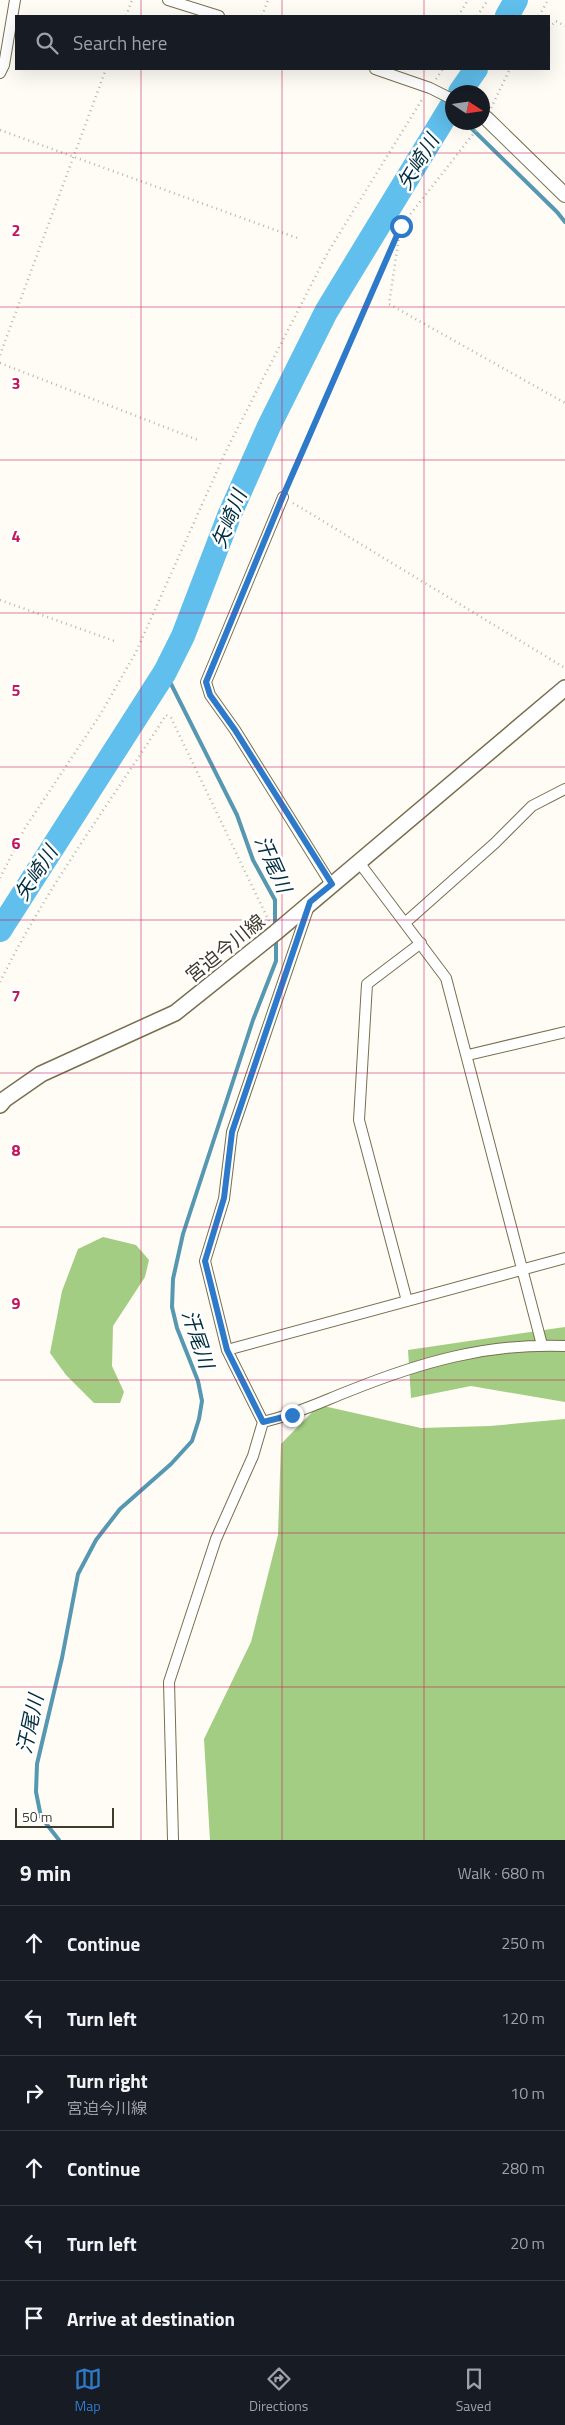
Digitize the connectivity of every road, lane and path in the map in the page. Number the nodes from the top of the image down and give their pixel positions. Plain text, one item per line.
1 (14, 0) edge
2 (132, 0) edge
3 (168, 0) edge
4 (268, 0) edge
5 (468, 0) edge
6 (488, 0) edge
7 (548, 0) edge
8 (126, 15) edge
9 (217, 15) edge
10 (262, 15) edge
11 (459, 15) edge
12 (478, 15) edge
13 (540, 15) edge
14 (565, 26) edge
15 (550, 27) edge
16 (106, 70) edge
17 (377, 70) edge
18 (509, 70) edge
19 (0, 73) edge
20 (433, 89) junction
21 (445, 95) edge
22 (490, 106) edge
23 (490, 125) edge
24 (0, 130) edge
25 (475, 130) edge
26 (74, 156) junction
27 (565, 195) edge
28 (401, 226) junction
29 (300, 239) dead end
30 (0, 354) edge
31 (0, 363) edge
32 (565, 403) edge
33 (198, 440) dead end
34 (283, 496) junction
35 (0, 600) edge
36 (117, 642) dead end
37 (565, 668) edge
38 (565, 688) edge
39 (565, 789) edge
40 (358, 861) junction
41 (0, 878) edge
42 (332, 884) junction
43 (310, 902) junction
44 (406, 922) junction
45 (275, 933) junction
46 (422, 943) junction
47 (0, 982) edge
48 (565, 1032) edge
49 (468, 1055) junction
50 (0, 1105) edge
51 (565, 1258) edge
52 (522, 1270) junction
53 (407, 1301) junction
54 (542, 1345) junction
55 (565, 1346) edge
56 (227, 1350) junction
57 (263, 1422) junction
58 (173, 1840) edge

1 - 19 street
2 - 8 path
3 - 9 street
4 - 10 path
5 - 11 path
6 - 12 path
7 - 13 path
14 - 15 path
16 - 26 path
17 - 20 street
18 - 22 path
20 - 21 street
20 - 41 path
23 - 27 street
24 - 26 path
25 - 28 path
26 - 29 path
26 - 30 path
28 - 32 path
28 - 34 path
31 - 33 path
34 - 37 path
34 - 42 street
35 - 36 path
38 - 40 main road, 宮迫今川線
39 - 44 street
40 - 42 main road, 宮迫今川線
40 - 44 street
42 - 43 main road, 宮迫今川線
43 - 45 main road, 宮迫今川線
43 - 56 street
44 - 46 street
45 - 47 path
45 - 50 main road, 宮迫今川線
46 - 49 street
46 - 53 street
48 - 49 street
49 - 52 street
51 - 52 street
52 - 53 street
52 - 54 street
53 - 56 street
54 - 55 street
54 - 57 street
56 - 57 street
57 - 58 street

